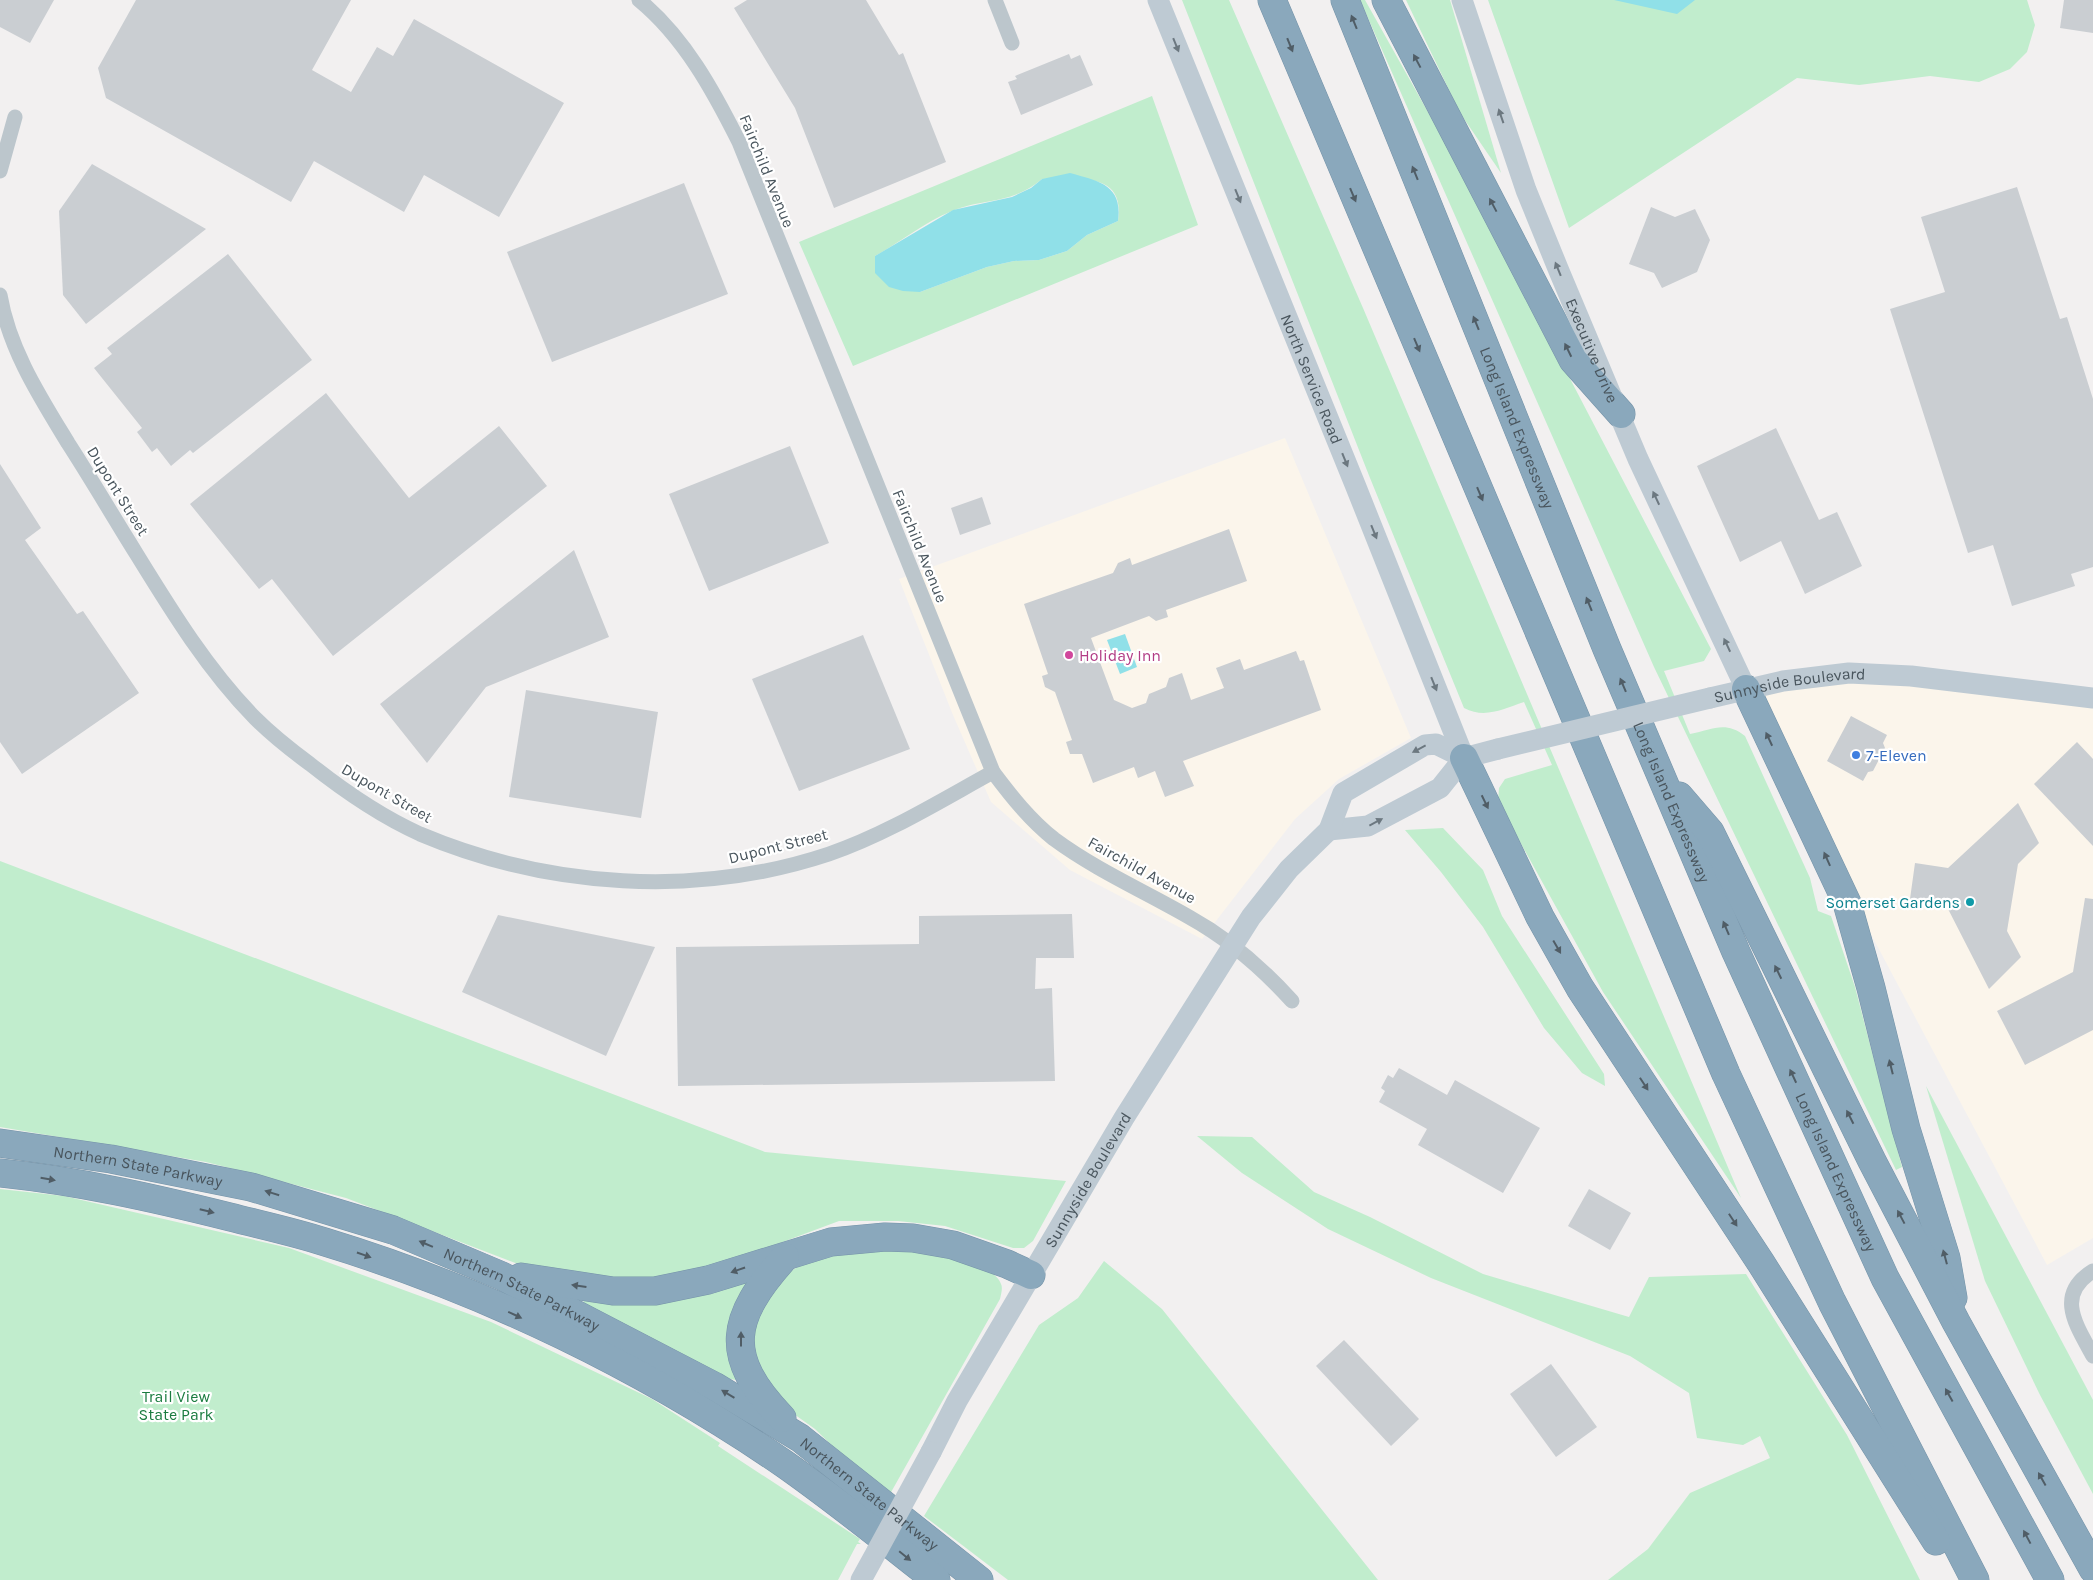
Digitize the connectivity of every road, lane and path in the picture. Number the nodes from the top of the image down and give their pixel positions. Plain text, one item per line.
1 (995, 0) edge
2 (1158, 0) edge
3 (1272, 0) edge
4 (1346, 0) edge
5 (1386, 0) edge
6 (1462, 0) edge
7 (646, 2) edge
8 (1012, 43) dead end
9 (15, 117) dead end
10 (0, 171) edge
11 (0, 296) edge
12 (1620, 414) junction
13 (1746, 689) junction
14 (2093, 698) edge
15 (1464, 758) junction
16 (992, 772) junction
17 (1663, 778) junction
18 (1329, 830) junction
19 (1232, 946) junction
20 (1292, 1000) dead end
21 (0, 1143) edge
22 (0, 1173) edge
23 (785, 1257) junction
24 (2093, 1271) edge
25 (1031, 1275) junction
26 (502, 1276) junction
27 (1956, 1322) junction
28 (2093, 1356) edge
29 (800, 1438) junction
30 (2093, 1569) edge
31 (861, 1580) edge
32 (936, 1580) edge
33 (979, 1580) edge
34 (1960, 1580) edge
35 (1975, 1580) edge
36 (2050, 1580) edge

1 - 8 street
2 -> 15 main road, North Service Road
3 -> 35 highway
17 -> 4 highway, Long Island Expressway
12 -> 5 highway
12 -> 6 main road, Executive Drive
7 - 16 street, Fairchild Avenue
9 - 10 street
11 - 16 street, Dupont Street
13 -> 12 main road, Executive Drive
13 - 14 main road, Sunnyside Boulevard
13 - 15 main road, Sunnyside Boulevard, bridge
27 -> 13 highway
18 -> 15 main road
15 -> 18 main road, Sunnyside Boulevard
15 -> 34 highway
16 - 19 street, Fairchild Avenue
27 -> 17 highway
36 -> 17 highway, Long Island Expressway
18 - 19 main road, Sunnyside Boulevard
19 - 20 street, Fairchild Avenue
19 - 25 main road, Sunnyside Boulevard
26 -> 21 highway, Northern State Parkway
22 -> 32 highway, Northern State Parkway
23 - 25 highway
23 -> 26 highway
29 -> 23 highway
24 - 28 street
25 - 31 main road, Sunnyside Boulevard, bridge
29 -> 26 highway, Northern State Parkway
30 -> 27 highway
29 - 33 highway, Northern State Parkway

